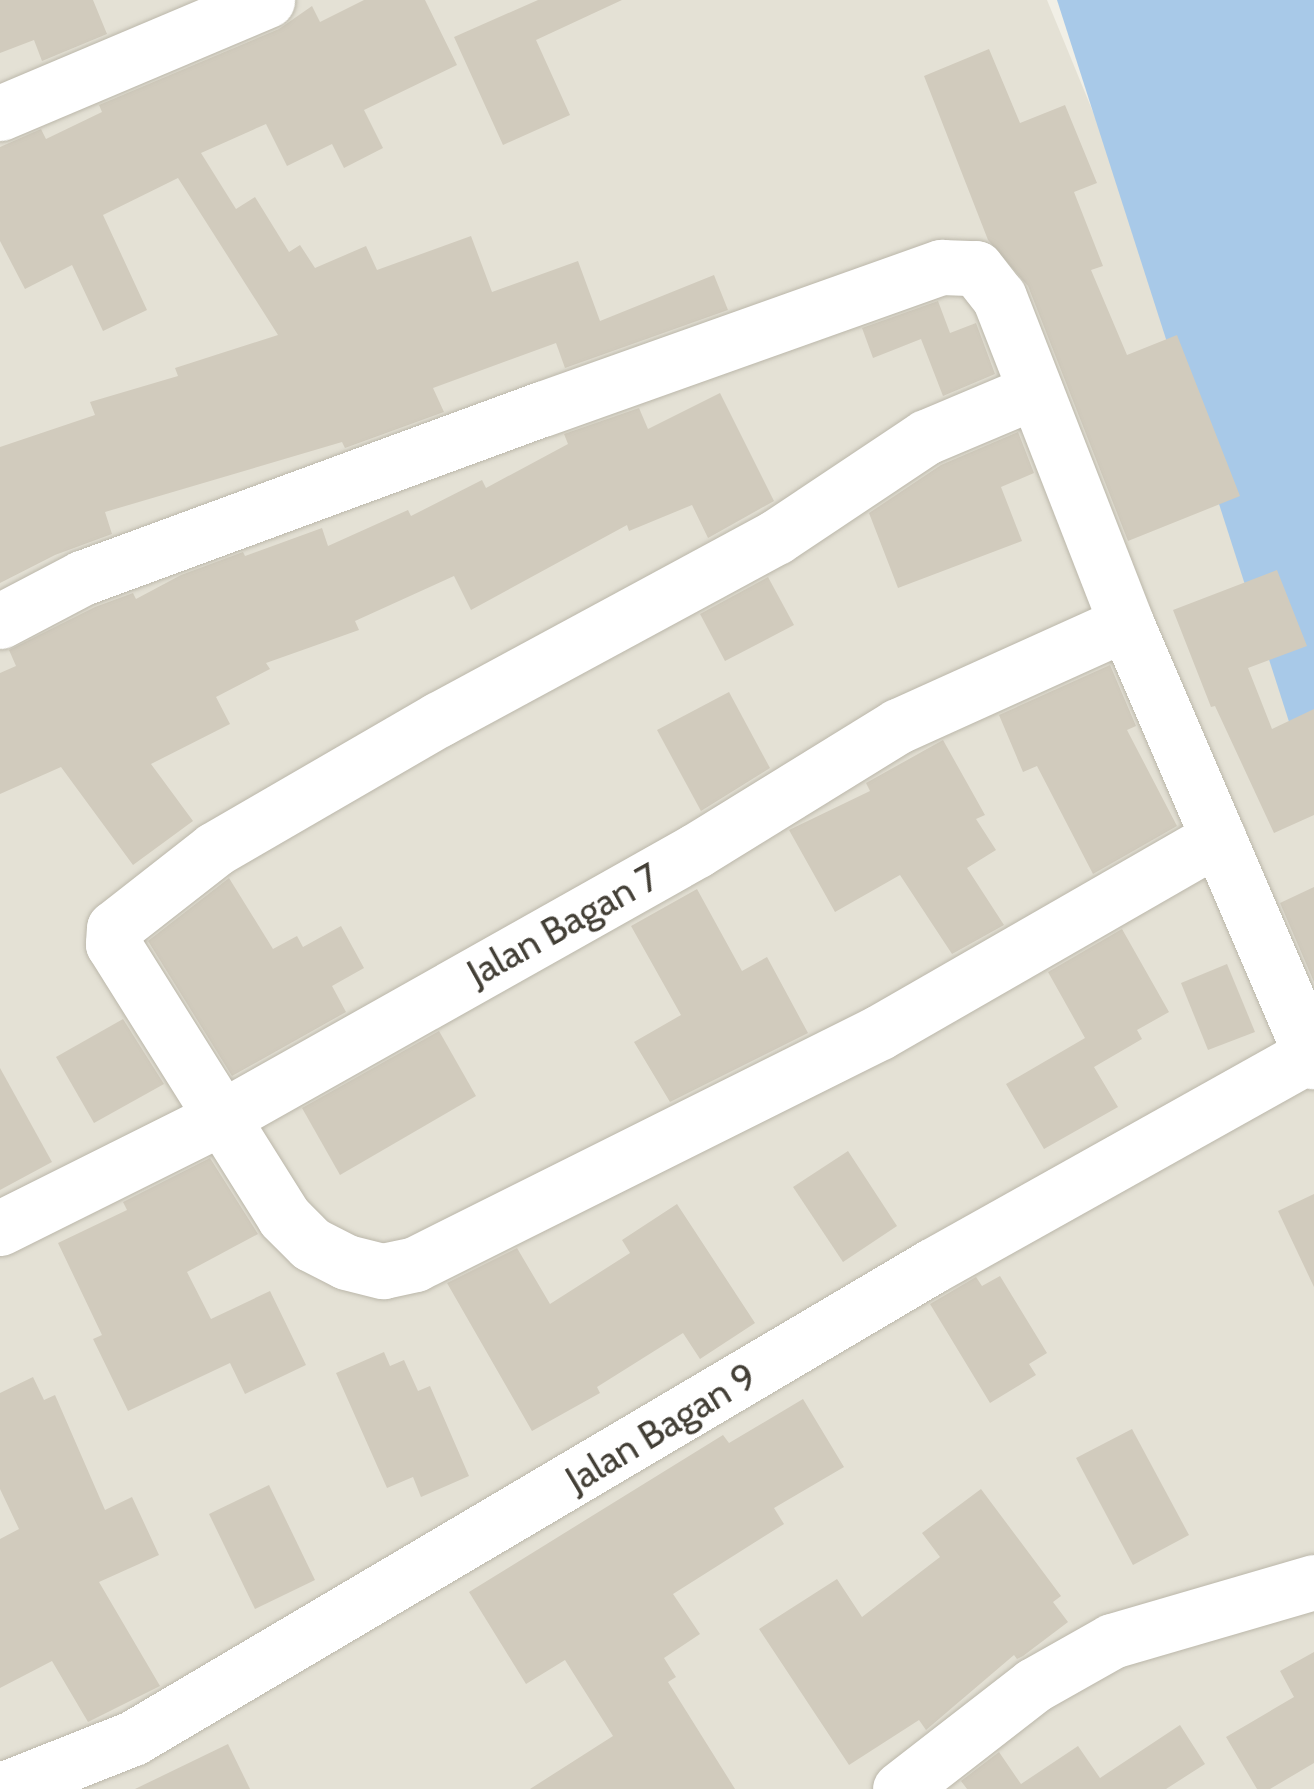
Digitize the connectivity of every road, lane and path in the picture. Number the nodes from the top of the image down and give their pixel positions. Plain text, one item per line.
1 (267, 0) edge
2 (0, 113) edge
3 (1036, 391) junction
4 (0, 620) edge
5 (1126, 623) junction
6 (1218, 838) junction
7 (1312, 1057) edge
8 (219, 1119) junction
9 (0, 1228) edge
10 (1314, 1582) edge
11 (4, 1789) edge
12 (900, 1789) edge

1 - 2 street
3 - 4 street
3 - 5 street
3 - 8 street
5 - 6 street
5 - 8 street, Jalan Bagan 7
6 - 7 street
6 - 8 street
7 - 11 street, Jalan Bagan 9
8 - 9 street, Jalan Bagan 7
10 - 12 street

